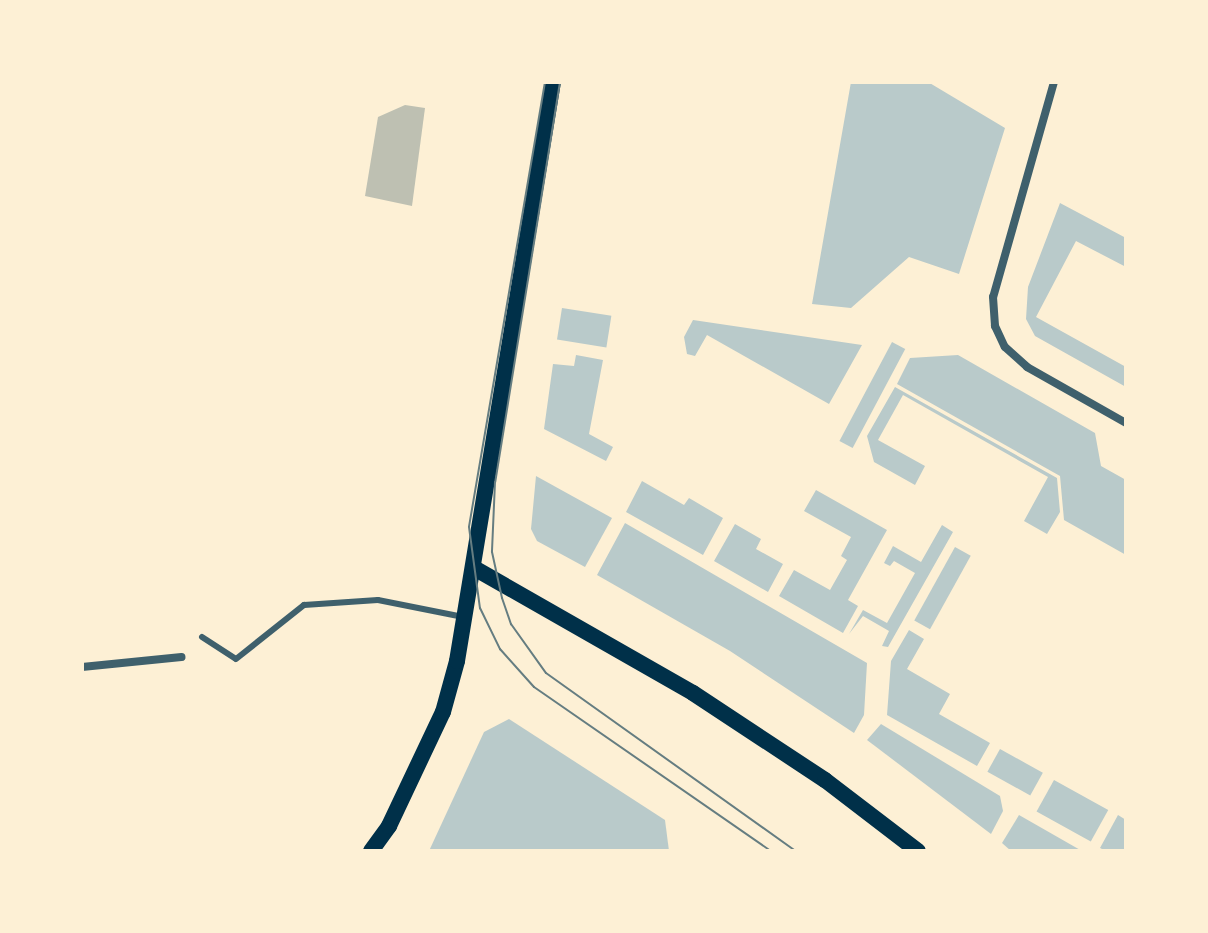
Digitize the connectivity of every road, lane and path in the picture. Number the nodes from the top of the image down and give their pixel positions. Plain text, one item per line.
1 (553, 82) edge
2 (1054, 82) edge
3 (1126, 423) edge
4 (474, 568) junction
5 (466, 618) junction
6 (202, 637) dead end
7 (182, 657) dead end
8 (82, 667) edge
9 (371, 851) edge
10 (918, 851) edge

1 - 4 main road
2 - 3 street
4 - 5 main road
4 - 10 main road
5 - 6 lane
5 - 9 main road
7 - 8 street

